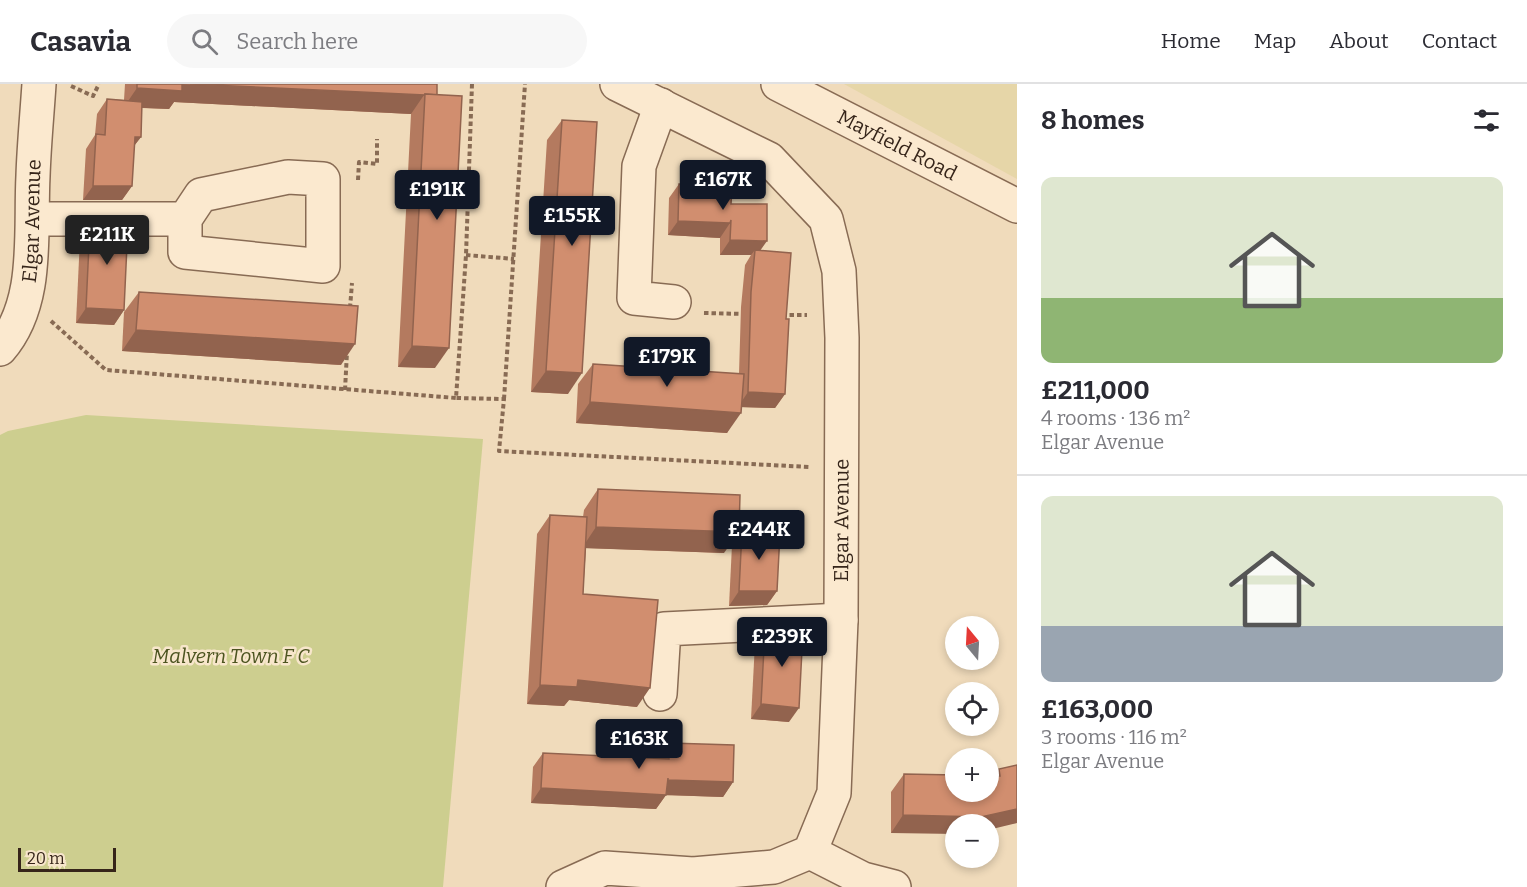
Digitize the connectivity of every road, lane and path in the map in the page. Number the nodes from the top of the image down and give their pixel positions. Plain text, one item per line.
1 (39, 84) edge
2 (68, 84) edge
3 (99, 84) edge
4 (472, 84) edge
5 (525, 84) edge
6 (617, 84) edge
7 (778, 84) edge
8 (661, 105) junction
9 (1017, 206) edge
10 (33, 219) junction
11 (185, 219) dead end
12 (466, 255) junction
13 (514, 259) junction
14 (27, 299) junction
15 (674, 303) joint
16 (750, 314) edge
17 (773, 314) edge
18 (841, 316) junction
19 (0, 350) edge
20 (456, 398) junction
21 (504, 399) junction
22 (840, 468) junction
23 (841, 620) junction
24 (660, 694) dead end
25 (810, 852) junction
26 (693, 880) edge
27 (563, 887) edge
28 (894, 887) edge

1 - 10 street, Elgar Avenue
2 - 3 path
4 - 12 path
5 - 13 path
6 - 8 street, Elgar Avenue
7 - 9 street, Mayfield Road
8 - 15 street
8 - 18 street, Elgar Avenue
10 - 11 street
10 - 14 street, Elgar Avenue
12 - 13 path
12 - 20 path
13 - 21 path
14 - 19 street, Elgar Avenue
14 - 20 path
15 - 16 path
17 - 18 path
18 - 22 street, Elgar Avenue
20 - 21 path
21 - 22 path
22 - 23 street, Elgar Avenue
23 - 24 street
23 - 25 street, Elgar Avenue
25 - 26 street
25 - 28 street
26 - 27 street

